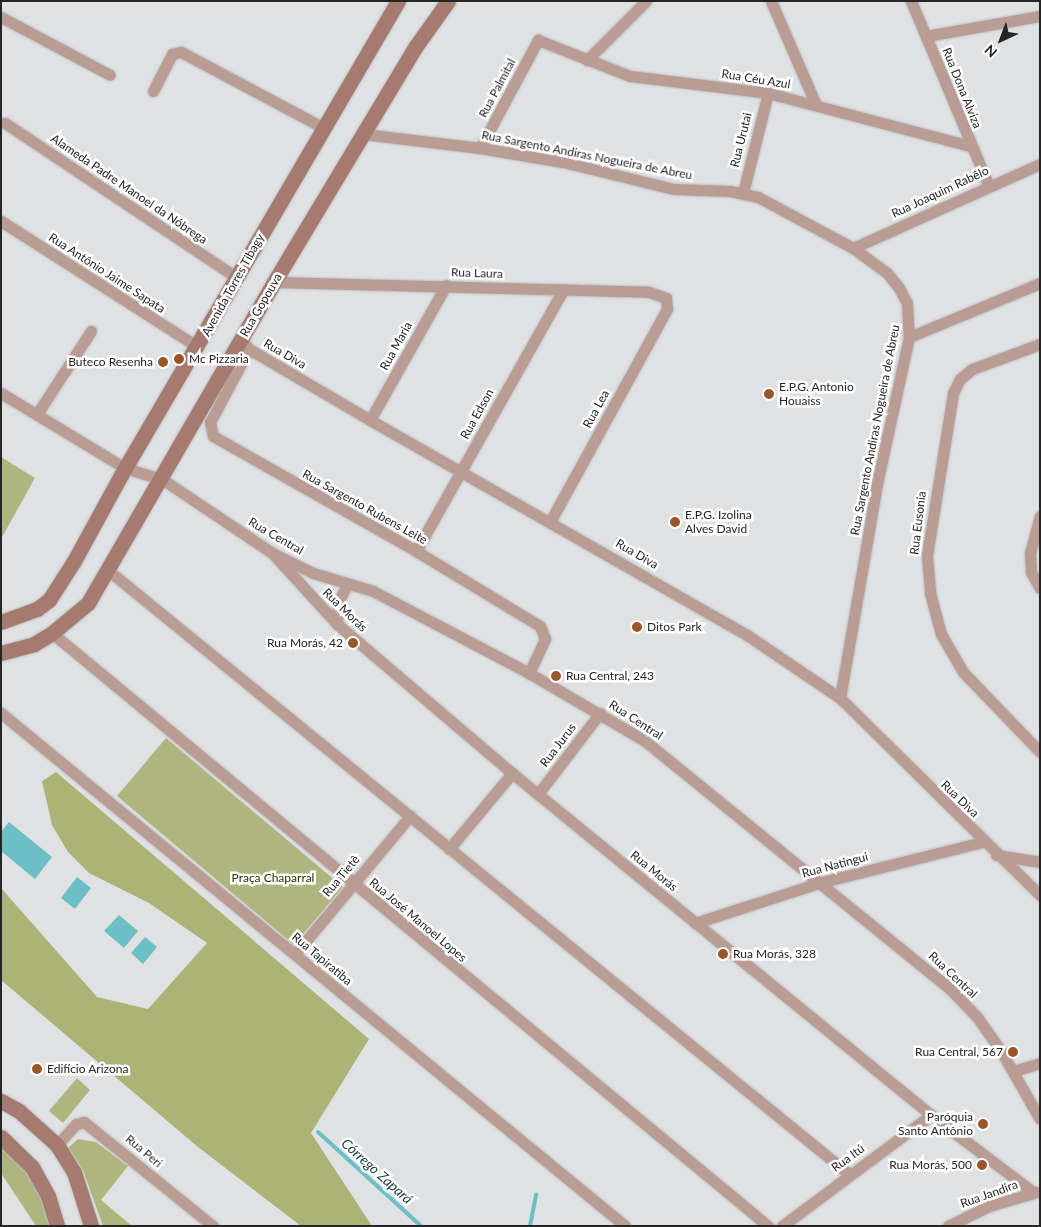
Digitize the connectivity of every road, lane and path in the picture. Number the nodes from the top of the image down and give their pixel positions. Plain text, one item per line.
1 (448, 1) edge
2 (646, 1) edge
3 (771, 1) edge
4 (911, 1) edge
5 (395, 2) edge
6 (1040, 16) edge
7 (1, 17) edge
8 (926, 36) junction
9 (538, 40) joint
10 (587, 60) junction
11 (110, 75) dead end
12 (152, 91) dead end
13 (768, 94) junction
14 (816, 105) junction
15 (5, 123) dead end
16 (324, 128) junction
17 (363, 134) junction
18 (970, 146) junction
19 (480, 148) junction
20 (1040, 164) edge
21 (988, 184) junction
22 (743, 193) junction
23 (1, 221) edge
24 (853, 248) junction
25 (237, 278) junction
26 (274, 282) junction
27 (1040, 282) edge
28 (446, 285) junction
29 (563, 290) junction
30 (667, 309) joint
31 (91, 331) dead end
32 (909, 337) junction
33 (245, 344) junction
34 (1040, 344) edge
35 (198, 348) junction
36 (1, 393) edge
37 (37, 414) junction
38 (370, 420) junction
39 (125, 468) junction
40 (460, 472) junction
41 (162, 480) junction
42 (1040, 516) edge
43 (550, 522) junction
44 (416, 551) junction
45 (272, 553) junction
46 (1036, 570) edge
47 (109, 572) junction
48 (348, 584) junction
49 (1040, 588) edge
50 (1, 622) edge
51 (337, 624) junction
52 (52, 633) junction
53 (1, 653) edge
54 (529, 674) junction
55 (840, 698) junction
56 (1, 713) edge
57 (600, 713) junction
58 (1039, 750) edge
59 (512, 773) junction
60 (538, 794) junction
61 (410, 816) junction
62 (983, 842) junction
63 (448, 848) junction
64 (996, 855) junction
65 (1040, 862) edge
66 (822, 882) junction
67 (353, 884) junction
68 (1040, 895) edge
69 (695, 923) junction
70 (295, 954) junction
71 (1040, 1062) edge
72 (1014, 1071) junction
73 (1, 1100) edge
74 (931, 1115) junction
75 (1040, 1118) edge
76 (1, 1137) edge
77 (57, 1145) junction
78 (849, 1174) junction
79 (1036, 1192) edge
80 (955, 1224) edge
81 (57, 1226) edge
82 (92, 1226) edge
83 (213, 1226) edge
84 (624, 1226) edge
85 (768, 1226) edge
86 (782, 1226) edge

1 - 17 main road, Rua Gopouva
2 - 10 street
3 - 14 street
4 - 8 street, Rua Dona Alviza
5 - 16 main road, Avenida Torres Tibagy
6 - 8 street
7 - 11 street
8 - 18 street, Rua Dona Alviza
9 - 10 street, Rua Céu Azul
9 - 19 street, Rua Palmital
10 - 13 street, Rua Céu Azul
12 - 16 street
13 - 14 street, Rua Céu Azul
13 - 22 street, Rua Urutai
14 - 18 street, Rua Céu Azul
15 - 25 street, Alameda Padre Manoel da Nóbrega
16 - 25 main road, Avenida Torres Tibagy
17 - 19 street, Rua Sargento Andiras Nogueira de Abreu
17 - 26 main road, Rua Gopouva
18 - 21 street, Rua Dona Alviza
19 - 22 street, Rua Sargento Andiras Nogueira de Abreu
20 - 21 street, Rua Joaquim Rabêlo
21 - 24 street, Rua Joaquim Rabêlo
22 - 24 street, Rua Sargento Andiras Nogueira de Abreu
23 - 35 street, Rua Antônio Jaime Sapata
24 - 32 street, Rua Sargento Andiras Nogueira de Abreu
25 - 35 main road, Avenida Torres Tibagy
26 - 28 street, Rua Laura
26 - 33 main road, Rua Gopouva
27 - 32 street
28 - 29 street, Rua Laura
28 - 38 street, Rua Maria
29 - 30 street, Rua Laura
29 - 40 street, Rua Edson
30 - 43 street, Rua Lea
31 - 37 street
32 - 55 street, Rua Sargento Andiras Nogueira de Abreu
33 - 38 street, Rua Diva
33 - 41 main road, Rua Gopouva
33 - 44 street, Rua Sargento Rubens Leite
34 - 58 street, Rua Eusonia
35 - 39 main road, Avenida Torres Tibagy
36 - 37 street, Rua Central
37 - 39 street, Rua Central
38 - 40 street, Rua Diva
39 - 41 street, Rua Central
39 - 50 main road, Avenida Torres Tibagy
40 - 43 street, Rua Diva
40 - 44 street, Rua Edson
41 - 45 street, Rua Central
41 - 47 main road, Rua Gopouva
42 - 46 street
43 - 55 street, Rua Diva
44 - 54 street, Rua Sargento Rubens Leite
45 - 48 street, Rua Central
45 - 51 street, Rua Morás
46 - 49 street
47 - 52 main road, Rua Gopouva
47 - 61 street
48 - 51 street
48 - 54 street, Rua Central
51 - 59 street, Rua Morás
52 - 53 main road, Rua Gopouva
52 - 67 street, Rua José Manoel Lopes
54 - 57 street, Rua Central
55 - 62 street, Rua Diva
56 - 70 street, Rua Tapiratiba
57 - 60 street, Rua Jurus
57 - 66 street, Rua Central
59 - 60 street, Rua Morás
59 - 63 street
60 - 69 street, Rua Morás
61 - 63 street
61 - 67 street, Rua Tietê
62 - 64 street, Rua Diva
62 - 66 street, Rua Natingui
63 - 78 street
64 - 65 street
64 - 68 street, Rua Diva
66 - 69 street, Rua Natingui
66 - 72 street, Rua Central
67 - 70 street, Rua Tietê
67 - 85 street, Rua José Manoel Lopes
69 - 74 street, Rua Morás
70 - 84 street, Rua Tapiratiba
71 - 72 street
72 - 75 street, Rua Central
73 - 77 main road
74 - 78 street, Rua Itú
74 - 79 street, Rua Morás
76 - 81 main road
77 - 82 main road
77 - 83 street, Rua Peri
78 - 86 street, Rua Itú
79 - 80 street, Rua Jandira

